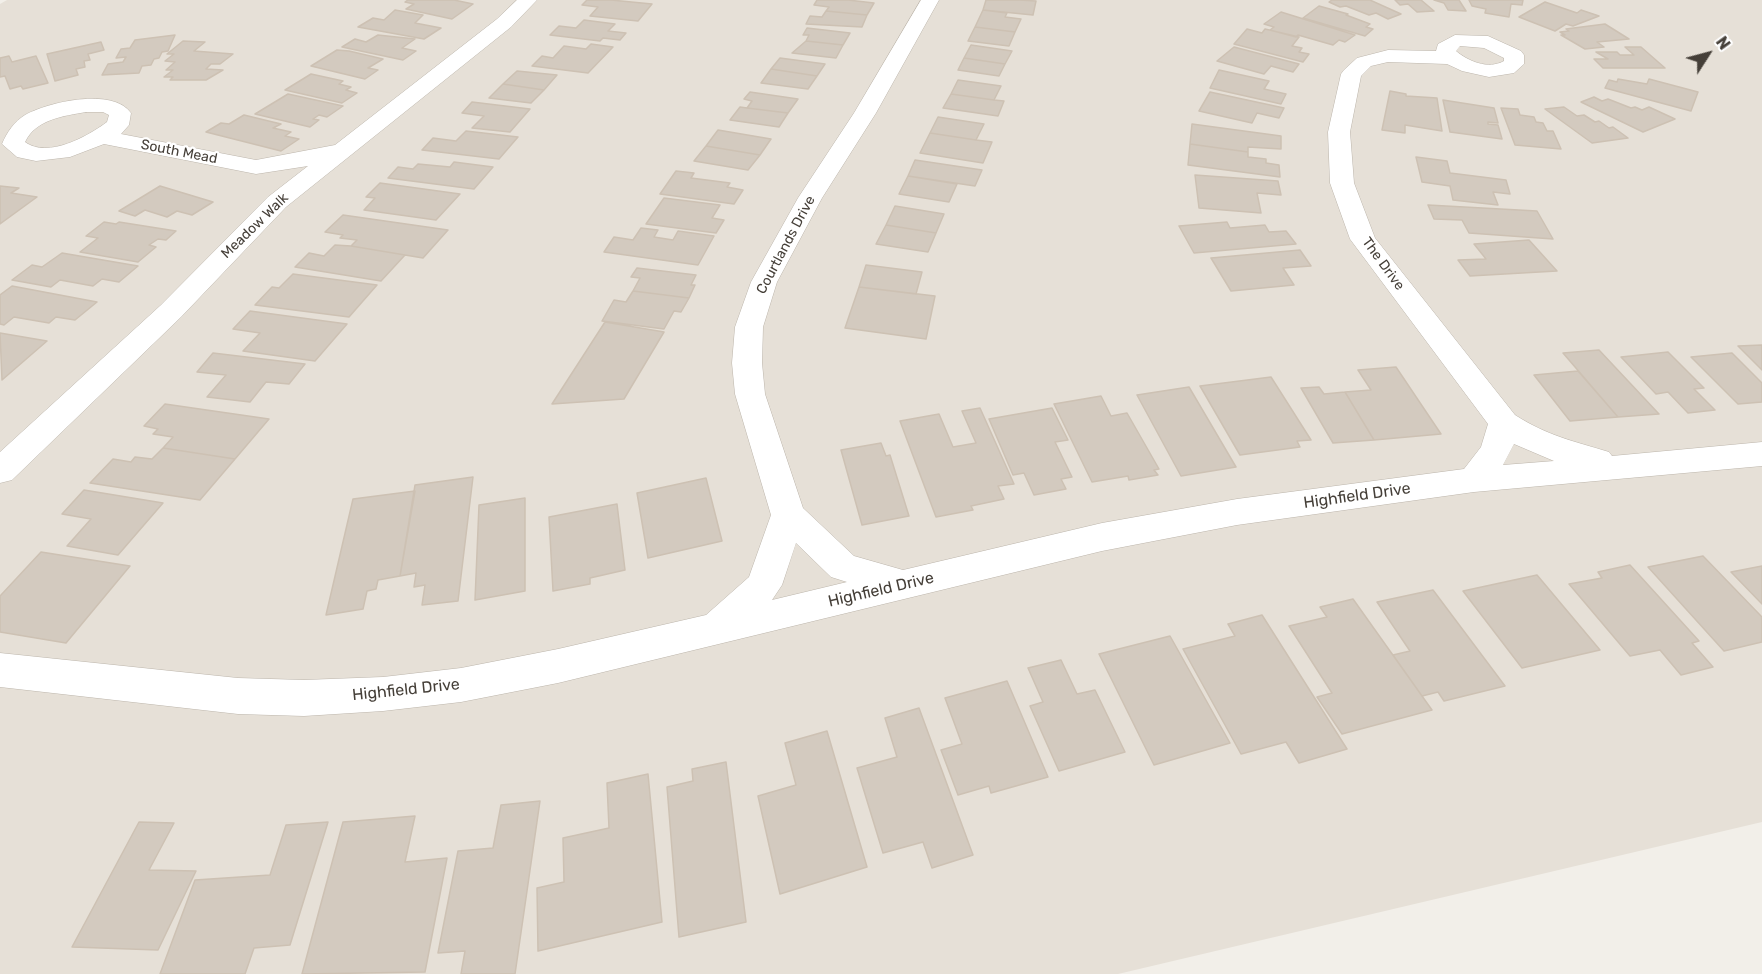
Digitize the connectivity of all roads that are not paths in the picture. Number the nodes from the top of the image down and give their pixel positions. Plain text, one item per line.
1 (528, 0) edge
2 (930, 0) edge
3 (1451, 58) dead end
4 (103, 137) dead end
5 (348, 147) junction
6 (256, 167) junction
7 (277, 202) junction
8 (1504, 423) junction
9 (1762, 453) edge
10 (1622, 465) junction
11 (0, 471) edge
12 (1474, 480) junction
13 (788, 515) junction
14 (905, 585) junction
15 (718, 627) junction
16 (0, 670) edge

1 - 5 street, Meadow Walk
2 - 13 street, Courtlands Drive
3 - 8 street, The Drive
4 - 6 street, South Mead
5 - 6 street, South Mead
5 - 7 street, Meadow Walk
6 - 7 street
7 - 11 street, Meadow Walk
8 - 10 street, The Drive
8 - 12 street
9 - 10 street, Highfield Drive
10 - 12 street, Highfield Drive
12 - 14 street, Highfield Drive
13 - 14 street, Courtlands Drive
13 - 15 street
14 - 15 street, Highfield Drive
15 - 16 street, Highfield Drive

